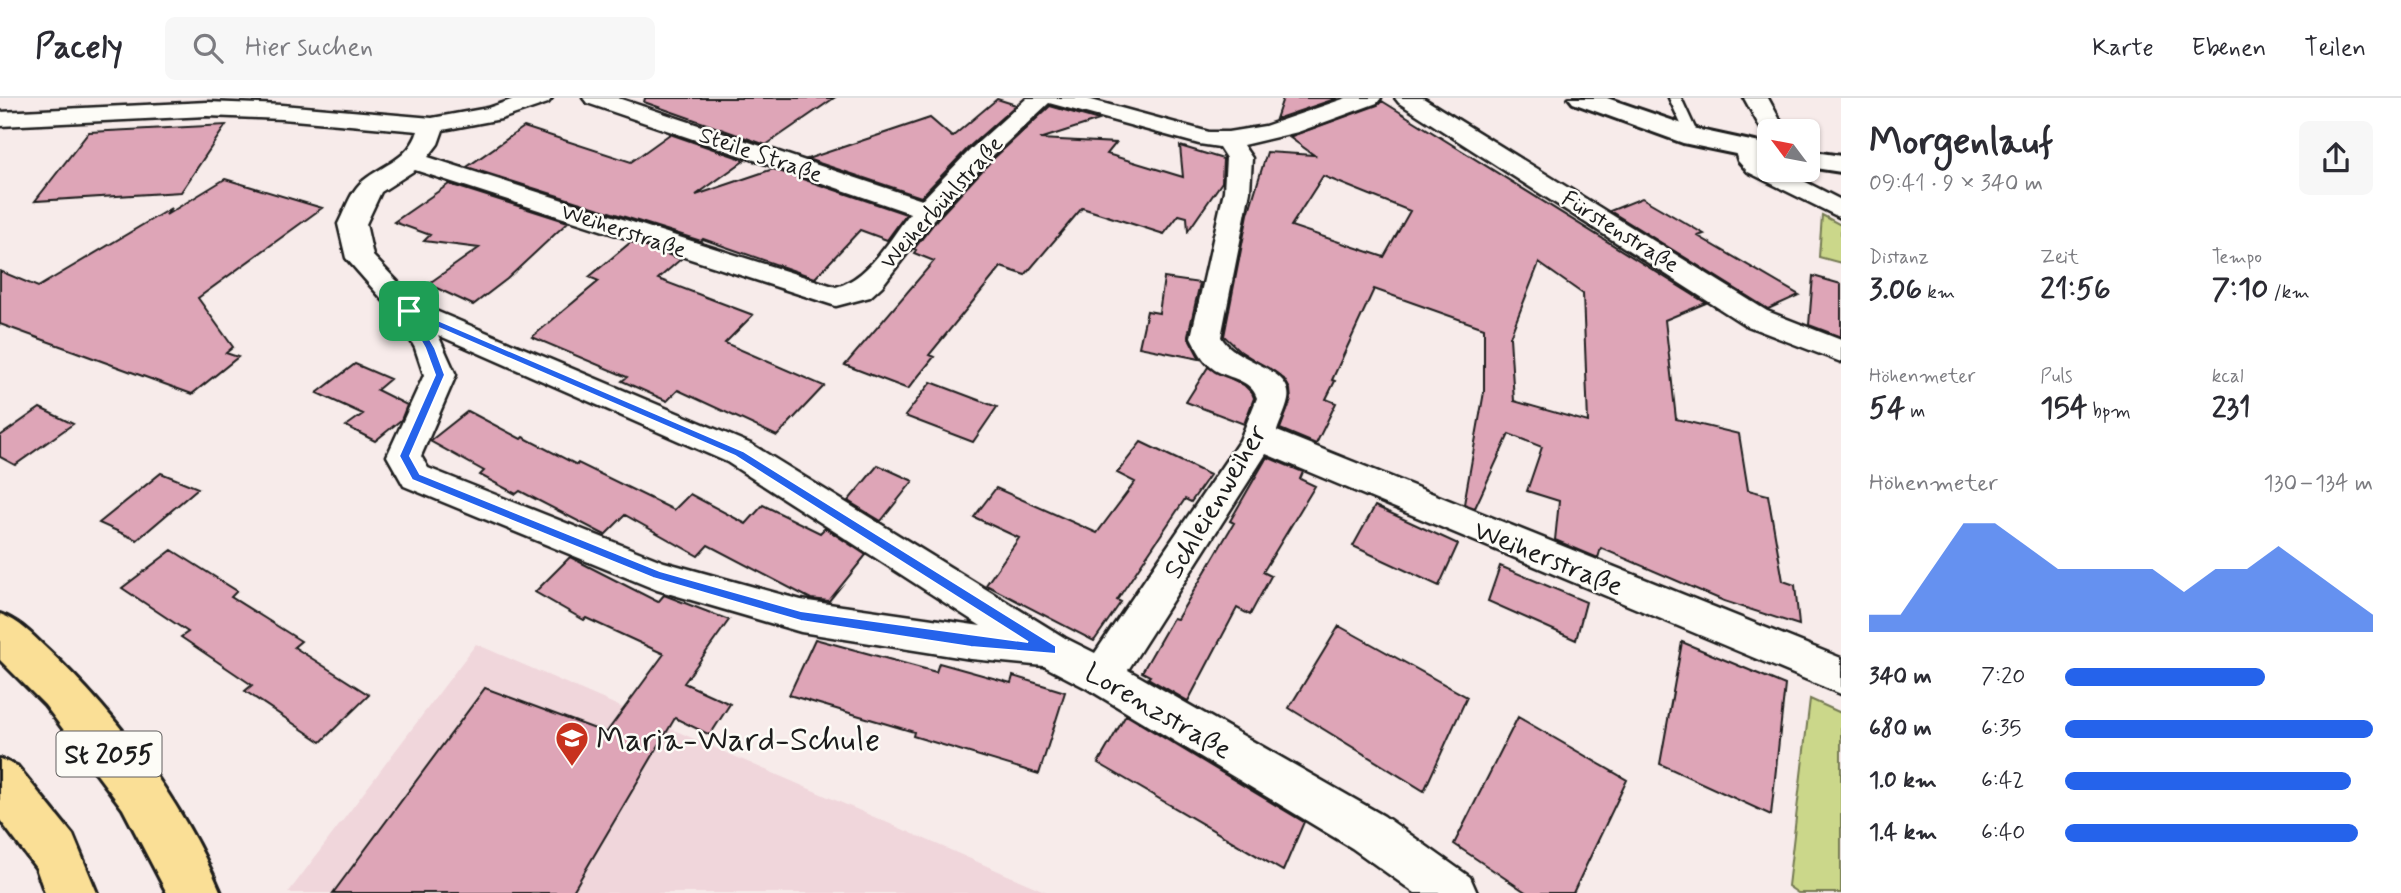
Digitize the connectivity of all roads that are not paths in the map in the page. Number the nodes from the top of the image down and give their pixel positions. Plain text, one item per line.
1 (540, 98) edge
2 (595, 98) edge
3 (1041, 98) edge
4 (1057, 98) edge
5 (1368, 98) edge
6 (1407, 98) edge
7 (1582, 98) edge
8 (1675, 98) edge
9 (1756, 98) edge
10 (201, 103) edge
11 (0, 119) edge
12 (1767, 119) edge
13 (432, 125) junction
14 (1693, 137) junction
15 (1227, 141) junction
16 (1757, 151) edge
17 (1757, 152) edge
18 (413, 160) junction
19 (1820, 161) edge
20 (1841, 164) edge
21 (1757, 166) edge
22 (1787, 182) edge
23 (927, 210) junction
24 (1841, 210) edge
25 (835, 297) joint
26 (409, 311) junction
27 (1841, 352) edge
28 (1258, 437) junction
29 (0, 632) edge
30 (1052, 650) junction
31 (1102, 676) junction
32 (1841, 676) edge
33 (0, 782) edge
34 (71, 893) edge
35 (195, 893) edge
36 (1454, 893) edge

1 - 13 street
2 - 23 street, Steile Straße
3 - 23 street, Weiherbühlstraße
4 - 15 street
5 - 15 street
6 - 27 street, Fürstenstraße
7 - 14 street
8 - 14 lane
9 - 12 street
10 - 11 street
10 - 13 street
13 - 18 street
14 - 16 street
15 - 28 street, Schleienweiher
17 - 21 street
18 - 25 street, Weiherstraße
18 - 26 street
19 - 20 street
22 - 24 street
23 - 25 street, Weiherbühlstraße
26 - 30 street, Lorenzstraße
26 - 30 street
28 - 31 street, Schleienweiher
28 - 32 street, Weiherstraße
29 - 35 main road, St 2055
30 - 31 street, Lorenzstraße
31 - 36 street, Lorenzstraße
33 - 34 main road

